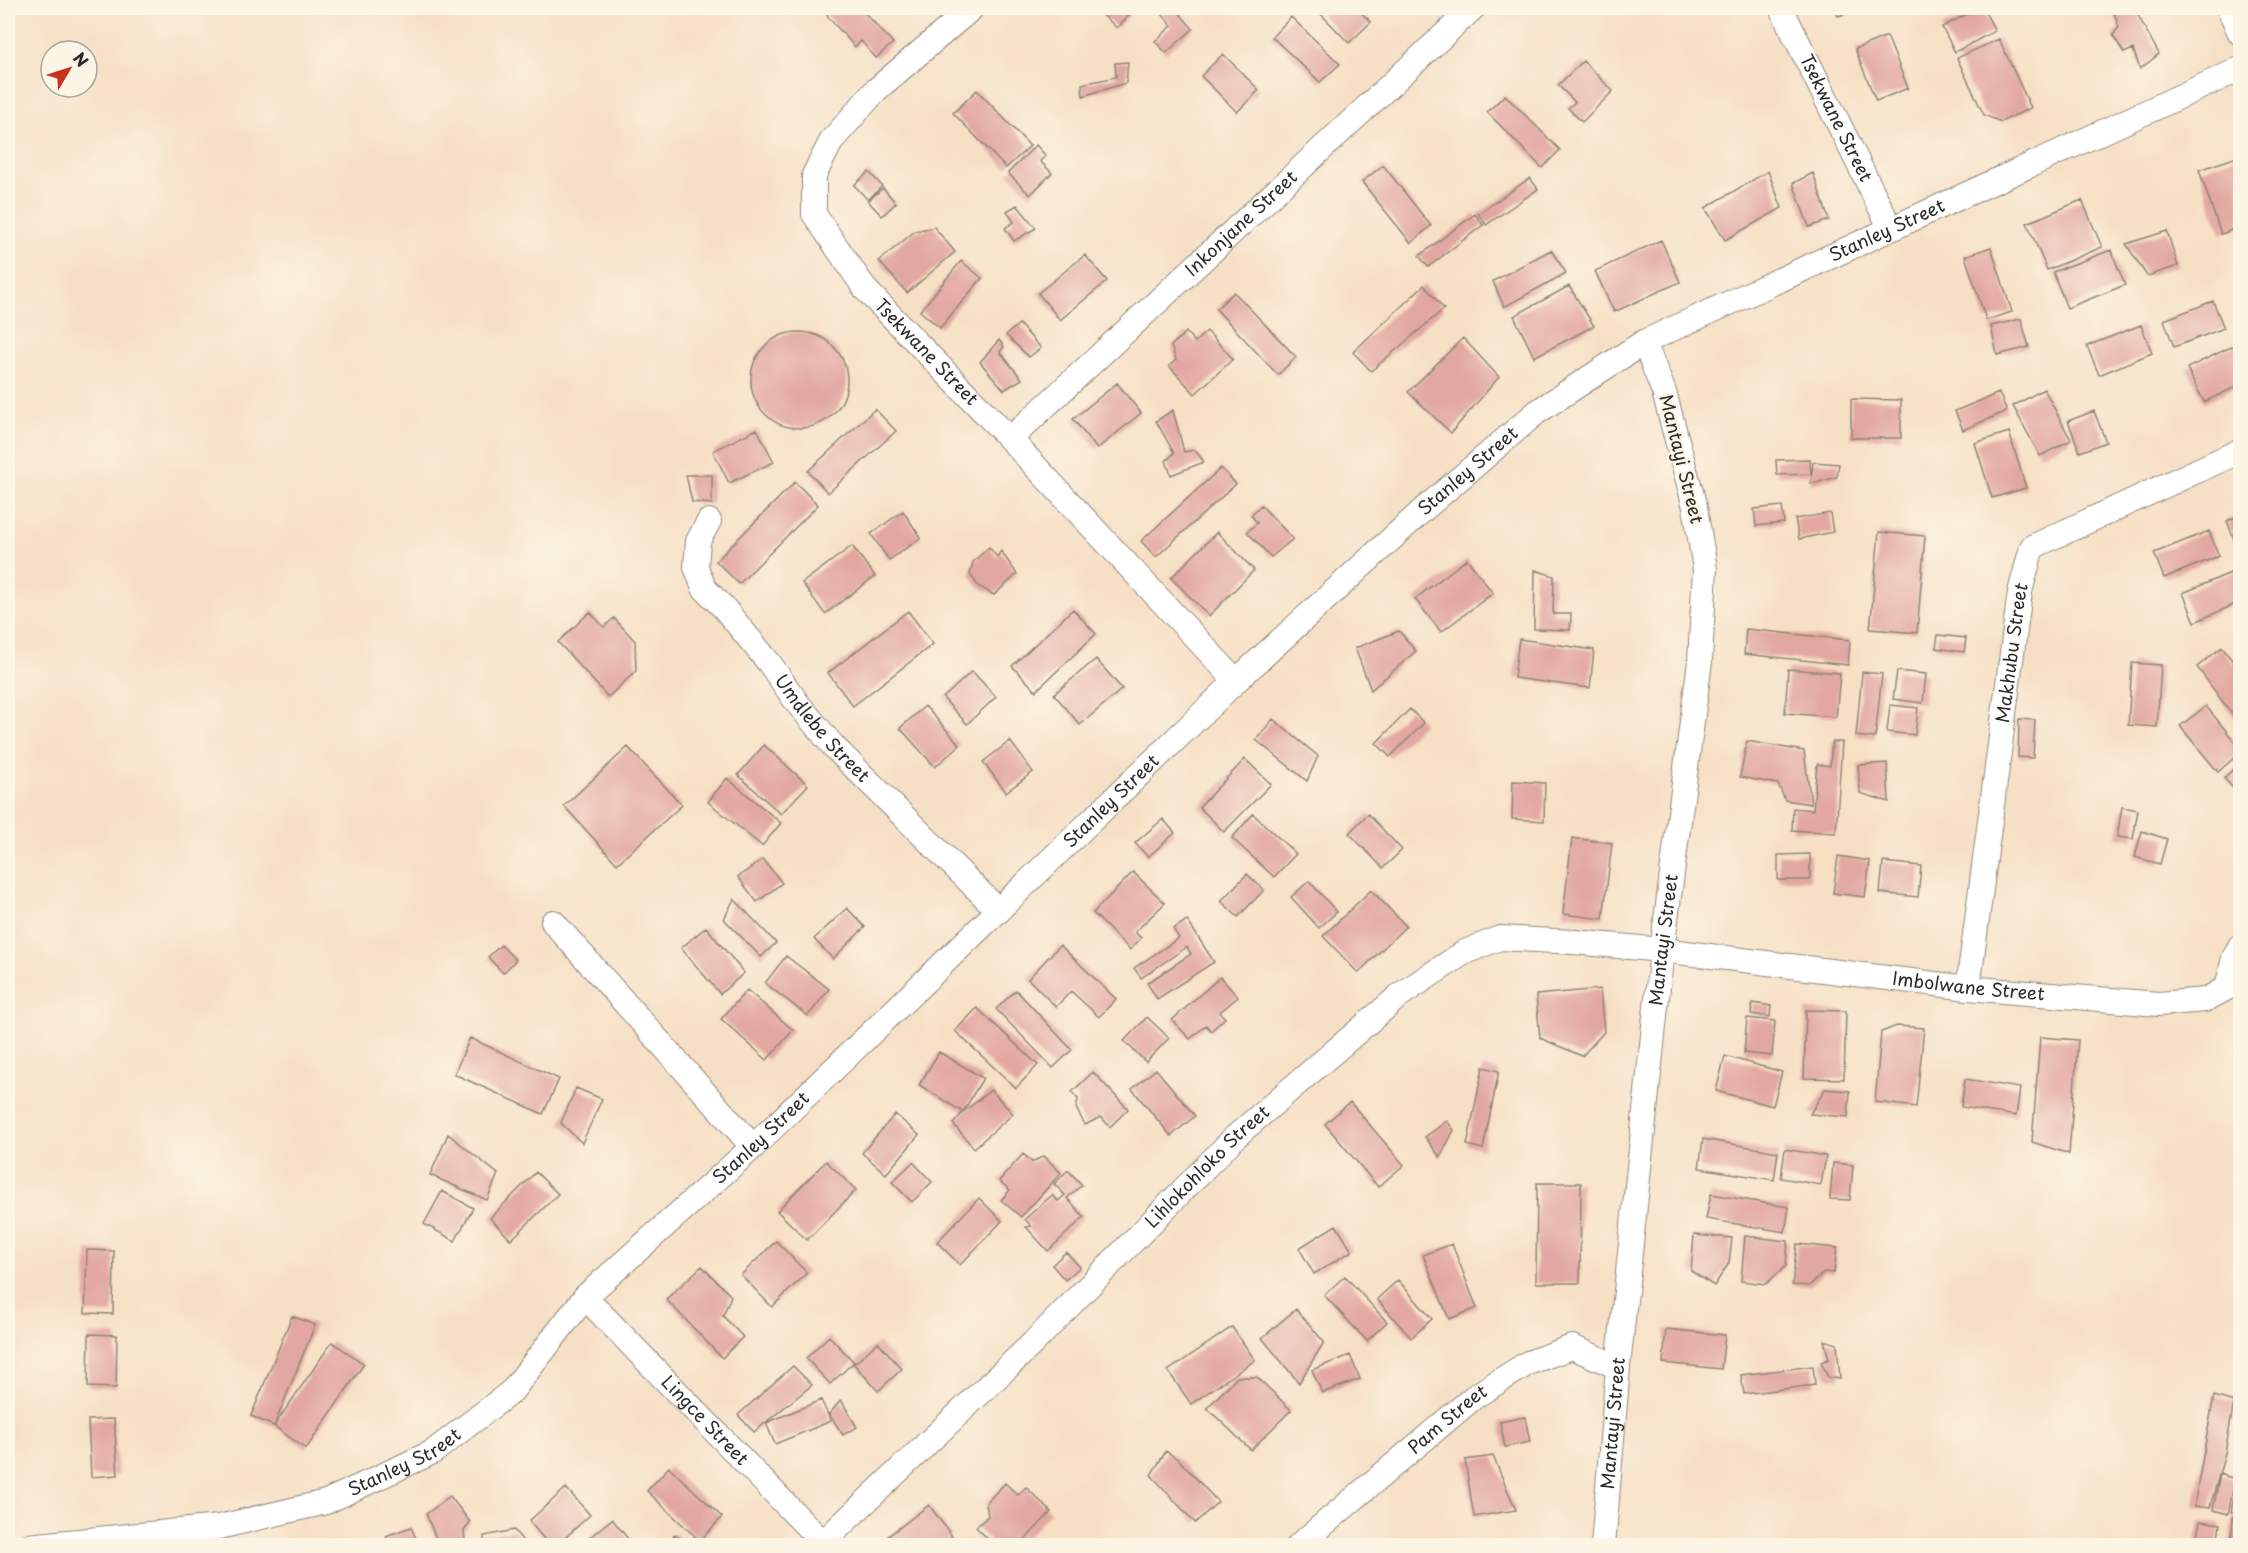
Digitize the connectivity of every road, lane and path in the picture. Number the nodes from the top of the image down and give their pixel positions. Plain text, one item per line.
1 (972, 8) edge
2 (1473, 8) edge
3 (1781, 8) edge
4 (2229, 8) edge
5 (2241, 33) edge
6 (2241, 69) edge
7 (1891, 229) junction
8 (1644, 342) junction
9 (1010, 439) junction
10 (2241, 451) edge
11 (709, 521) dead end
12 (1236, 681) junction
13 (999, 911) junction
14 (553, 922) dead end
15 (2241, 945) edge
16 (1662, 950) junction
17 (1968, 988) junction
18 (753, 1147) junction
19 (585, 1297) junction
20 (1618, 1367) junction
21 (823, 1544) edge
22 (28, 1545) edge
23 (1298, 1545) edge
24 (1603, 1545) edge

1 - 9 street, Tsekwane Street
2 - 9 street, Inkonjane Street
3 - 7 street, Tsekwane Street
4 - 5 street
6 - 7 street, Stanley Street
7 - 8 street, Stanley Street
8 - 12 street, Stanley Street
8 - 16 street, Mantayi Street
9 - 12 street, Tsekwane Street
10 - 17 street, Makhubu Street
11 - 13 street, Umdlebe Street
12 - 13 street, Stanley Street
13 - 18 street, Stanley Street
14 - 18 street
15 - 17 street, Imbolwane Street
16 - 17 street, Imbolwane Street
16 - 20 street, Mantayi Street
16 - 21 street, Lihlokohloko Street
18 - 19 street, Stanley Street
19 - 21 street, Lingce Street
19 - 22 street, Stanley Street
20 - 23 street, Pam Street
20 - 24 street, Mantayi Street

